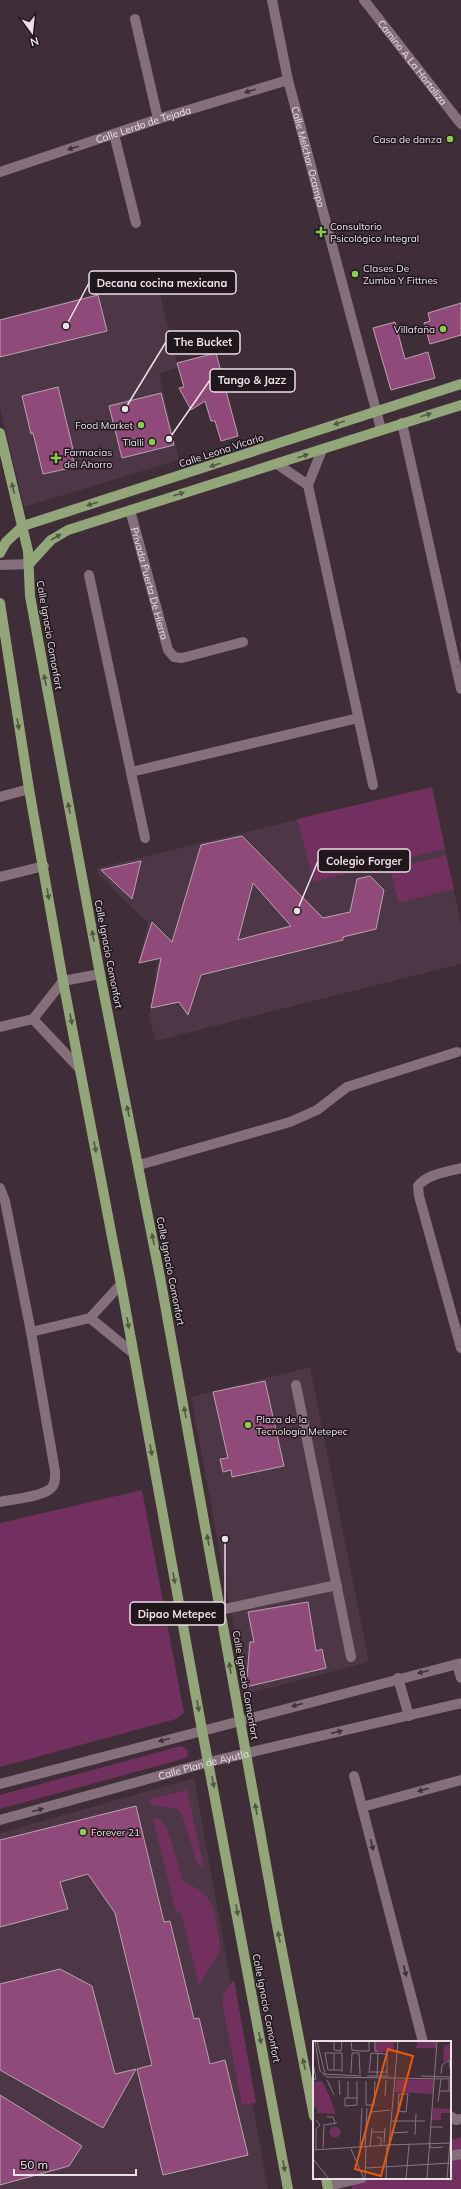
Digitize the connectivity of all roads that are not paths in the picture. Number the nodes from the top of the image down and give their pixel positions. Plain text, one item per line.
1 (272, 0) edge
2 (364, 0) edge
3 (135, 19) dead end
4 (288, 80) junction
5 (158, 119) junction
6 (461, 124) edge
7 (114, 134) junction
8 (0, 172) edge
9 (136, 223) dead end
10 (461, 384) edge
11 (461, 405) edge
12 (376, 411) junction
13 (402, 423) junction
14 (382, 429) junction
15 (0, 433) edge
16 (322, 450) junction
17 (233, 459) junction
18 (277, 464) junction
19 (237, 475) junction
20 (308, 485) junction
21 (130, 510) junction
22 (22, 526) junction
23 (0, 553) edge
24 (29, 564) junction
25 (0, 565) edge
26 (89, 575) dead end
27 (0, 603) edge
28 (243, 642) dead end
29 (461, 689) edge
30 (358, 718) junction
31 (131, 772) junction
32 (373, 785) dead end
33 (29, 789) junction
34 (0, 797) edge
35 (145, 838) dead end
36 (44, 866) junction
37 (0, 877) edge
38 (100, 974) junction
39 (63, 981) junction
40 (33, 1019) junction
41 (0, 1027) edge
42 (457, 1052) dead end
43 (80, 1069) junction
44 (139, 1165) junction
45 (461, 1168) edge
46 (0, 1188) edge
47 (121, 1284) junction
48 (90, 1318) junction
49 (31, 1332) junction
50 (461, 1348) edge
51 (133, 1353) junction
52 (296, 1385) dead end
53 (0, 1502) edge
54 (337, 1585) junction
55 (220, 1610) junction
56 (351, 1657) dead end
57 (459, 1663) edge
58 (398, 1678) junction
59 (461, 1678) edge
60 (461, 1703) edge
61 (409, 1716) junction
62 (240, 1720) junction
63 (202, 1730) junction
64 (247, 1754) junction
65 (209, 1762) junction
66 (354, 1776) dead end
67 (461, 1780) edge
68 (0, 1784) edge
69 (362, 1808) junction
70 (0, 1820) edge
71 (423, 2041) edge
72 (313, 2111) edge
73 (451, 2117) edge
74 (461, 2119) edge
75 (461, 2154) edge
76 (451, 2156) edge
77 (356, 2179) edge
78 (327, 2184) edge
79 (288, 2189) edge

1 - 4 street, Calle Melchor Ocampo
2 - 6 street, Camino A La Hortaliza
3 - 5 street
4 -> 5 street, Calle Lerdo de Tejada
4 - 12 street, Calle Melchor Ocampo
5 - 7 street, Calle Lerdo de Tejada
7 -> 8 street, Calle Lerdo de Tejada
7 - 9 street
10 - 12 main road, Calle Leona Vicario
13 -> 11 main road
12 - 14 street, Calle Melchor Ocampo
12 -> 17 main road, Calle Leona Vicario
13 - 14 main road
13 - 29 street
14 - 16 main road
22 -> 15 main road, Calle Ignacio Comonfort
18 -> 16 main road
16 - 20 street
17 - 19 main road
17 -> 22 main road, Calle Leona Vicario
18 - 19 main road
18 - 20 street
21 -> 19 main road
20 - 30 street
24 -> 21 main road
21 - 28 street, Privada Puerta De Hierro
22 - 23 main road, Calle Leona Vicario
22 - 24 main road, Calle Ignacio Comonfort
24 - 25 street
38 -> 24 main road, Calle Ignacio Comonfort
26 - 31 street
27 -> 33 main road, Calle Ignacio Comonfort
30 - 31 street
30 - 32 street
31 - 35 street
33 - 34 street
33 - 36 main road, Calle Ignacio Comonfort
36 - 37 street
36 -> 39 main road, Calle Ignacio Comonfort
38 - 39 street
44 -> 38 main road, Calle Ignacio Comonfort
39 - 40 street
39 -> 43 main road, Calle Ignacio Comonfort
40 - 41 street
40 - 43 street
42 - 44 street
43 -> 47 main road, Calle Ignacio Comonfort
55 -> 44 main road, Calle Ignacio Comonfort
45 - 50 street
46 - 49 street
47 - 48 street
47 -> 51 main road, Calle Ignacio Comonfort
48 - 49 street
48 - 51 street
49 - 53 street
51 -> 63 main road, Calle Ignacio Comonfort
52 - 54 street
54 - 55 street
54 - 56 street
62 -> 55 main road, Calle Ignacio Comonfort
57 -> 58 street
57 - 59 street
58 - 61 street
58 -> 62 street
60 - 61 street, Calle Plan de Ayutla
64 -> 61 street, Calle Plan de Ayutla
62 - 63 street
62 - 64 main road, Calle Ignacio Comonfort
63 - 65 main road, Calle Ignacio Comonfort
63 -> 68 street
64 - 65 street, Calle Plan de Ayutla
72 -> 64 main road, Calle Ignacio Comonfort
70 -> 65 street, Calle Plan de Ayutla
65 -> 79 main road, Calle Ignacio Comonfort
66 - 69 street
67 -> 69 street
69 -> 71 street
73 - 74 street
75 - 76 street
77 - 78 street

